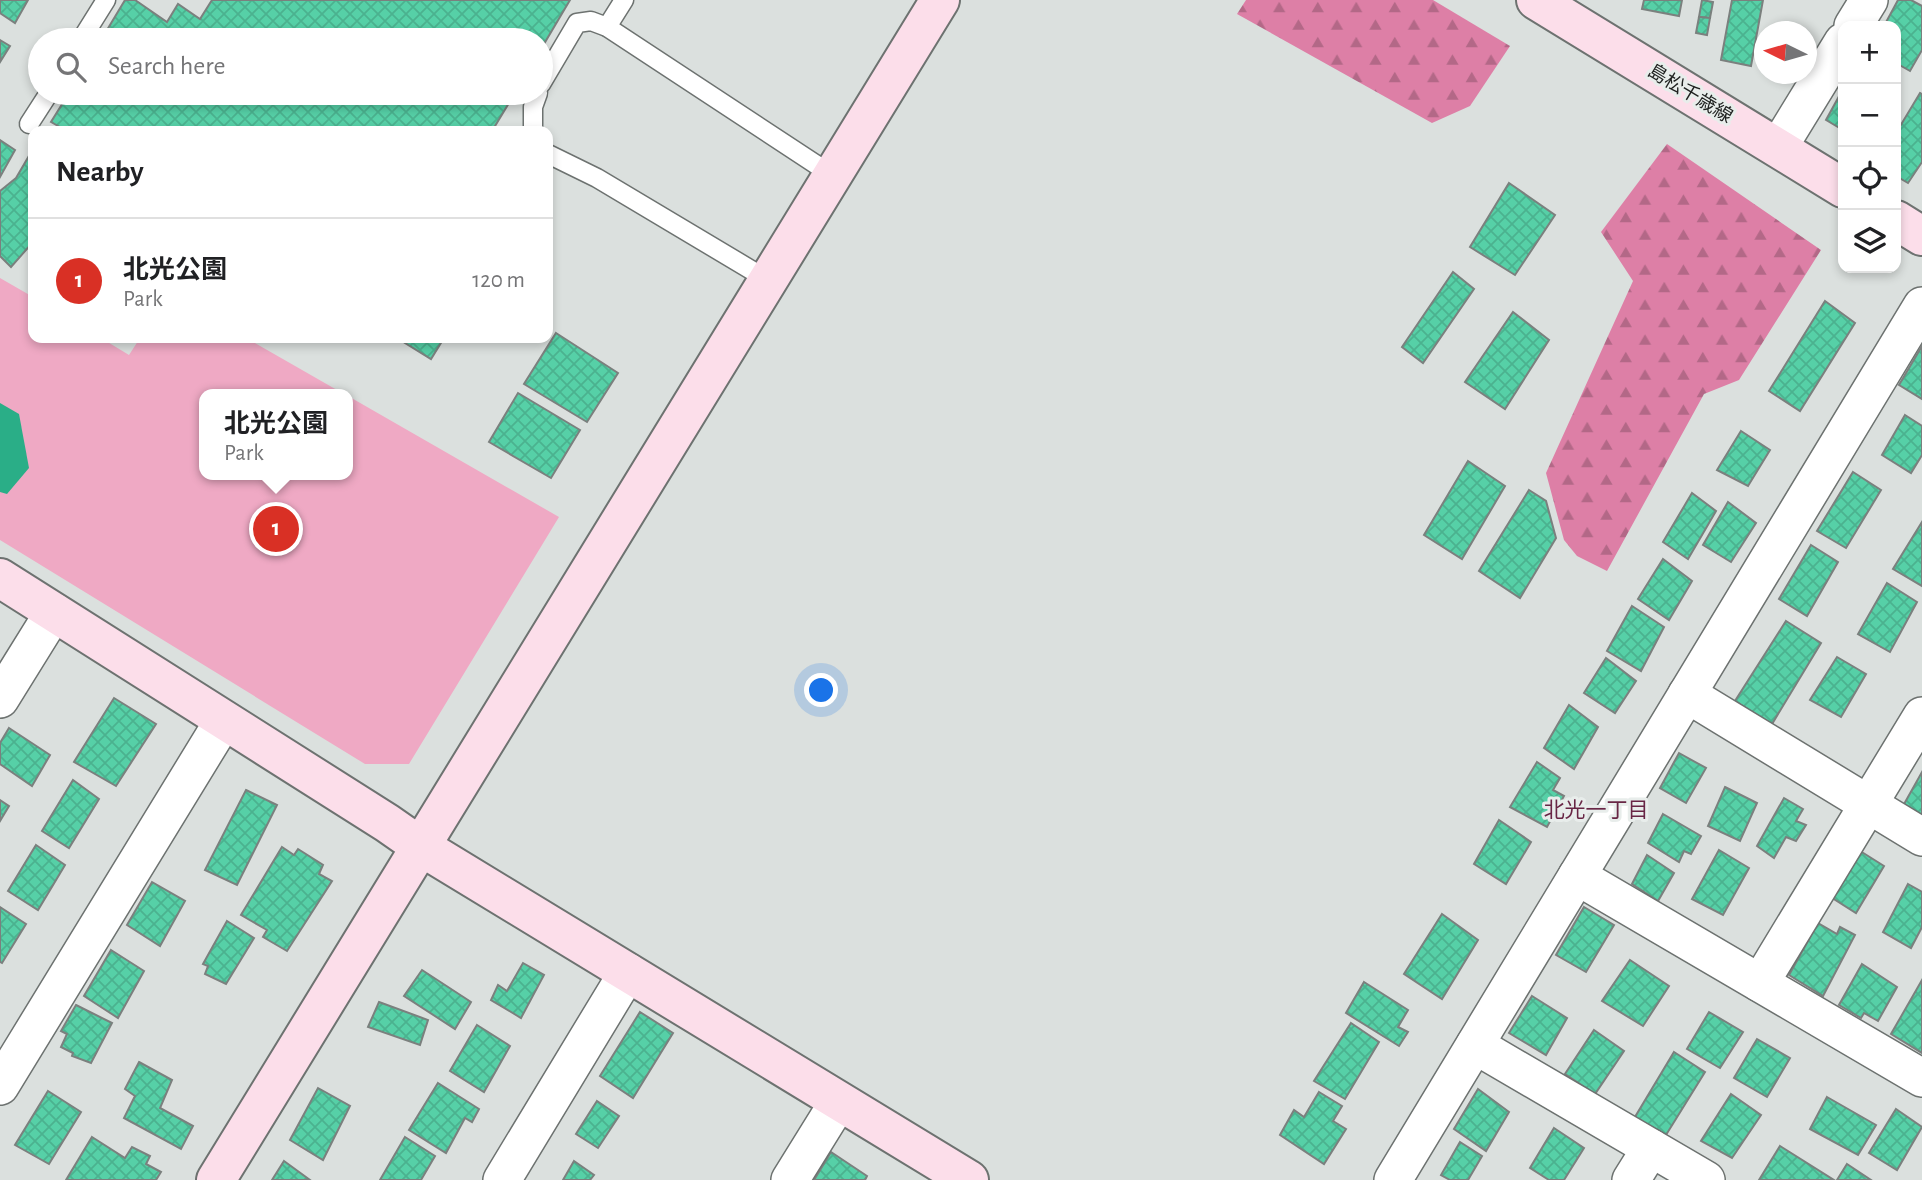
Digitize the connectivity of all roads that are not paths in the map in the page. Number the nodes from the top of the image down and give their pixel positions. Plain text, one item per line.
1 (106, 0) edge
2 (624, 0) edge
3 (940, 0) edge
4 (1536, 0) edge
5 (1869, 0) edge
6 (1856, 21) edge
7 (607, 27) junction
8 (88, 28) edge
9 (1838, 50) edge
10 (553, 64) edge
11 (41, 105) edge
12 (534, 105) edge
13 (29, 124) dead end
14 (533, 126) edge
15 (1778, 148) junction
16 (553, 156) edge
17 (832, 175) junction
18 (1838, 185) edge
19 (1901, 223) edge
20 (1922, 236) edge
21 (768, 280) junction
22 (1922, 306) edge
23 (0, 578) edge
24 (54, 612) junction
25 (1687, 694) junction
26 (0, 699) edge
27 (1922, 716) edge
28 (224, 720) junction
29 (1868, 804) junction
30 (1922, 836) edge
31 (419, 846) junction
32 (1577, 876) junction
33 (628, 972) junction
34 (1759, 983) junction
35 (1475, 1045) junction
36 (1922, 1077) edge
37 (0, 1086) edge
38 (839, 1101) junction
39 (1651, 1148) junction
40 (216, 1180) edge
41 (502, 1180) edge
42 (790, 1180) edge
43 (969, 1180) edge
44 (1393, 1180) edge
45 (1631, 1180) edge
46 (1706, 1180) edge

1 - 8 lane
2 - 7 lane
3 - 17 street
4 - 15 street, 島松千歳線
5 - 6 street
7 - 10 lane
7 - 17 lane
9 - 15 street
11 - 13 lane
12 - 14 lane
15 - 18 street, 島松千歳線
16 - 21 lane
17 - 21 street
19 - 20 street
21 - 31 street
22 - 25 street
23 - 24 street
24 - 26 street
24 - 28 street
25 - 29 street
25 - 32 street
27 - 29 street
28 - 31 street
28 - 37 street
29 - 30 street
29 - 34 street
31 - 33 street
31 - 40 street
32 - 34 street
32 - 35 street
33 - 38 street
33 - 41 street
34 - 36 street
35 - 39 street
35 - 44 street
38 - 42 street
38 - 43 street
39 - 45 street
39 - 46 street

